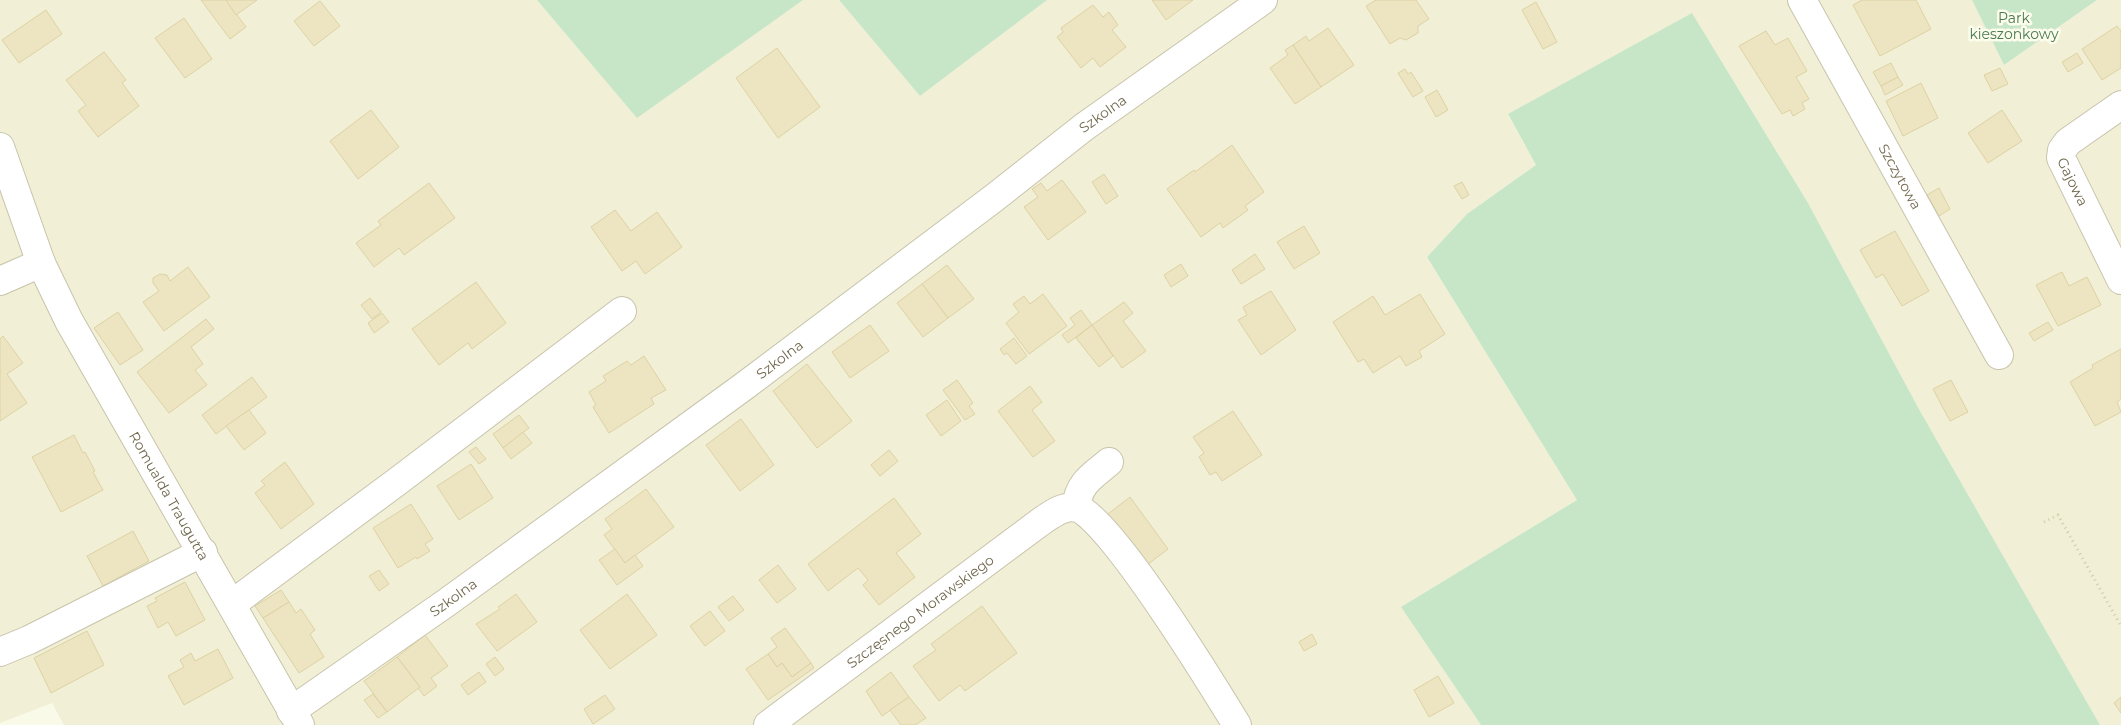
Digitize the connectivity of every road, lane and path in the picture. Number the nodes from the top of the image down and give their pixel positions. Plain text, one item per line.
1 (1263, 0) edge
2 (1802, 0) edge
3 (2121, 105) edge
4 (0, 147) edge
5 (41, 264) junction
6 (2121, 280) edge
7 (0, 282) edge
8 (622, 311) dead end
9 (1998, 355) dead end
10 (1109, 462) dead end
11 (1076, 507) junction
12 (2044, 522) dead end
13 (203, 552) junction
14 (232, 604) junction
15 (2121, 626) edge
16 (0, 652) edge
17 (296, 718) edge
18 (768, 725) edge
19 (1237, 725) edge

1 - 17 street, Szkolna
2 - 9 street, Szczytowa
3 - 6 street, Gajowa
4 - 5 street, Romualda Traugutta
5 - 7 street
5 - 13 street, Romualda Traugutta
8 - 14 street
10 - 11 street
11 - 18 street, Szczęsnego Morawskiego
11 - 19 street
12 - 15 path
13 - 14 street, Romualda Traugutta
13 - 16 street
14 - 17 street, Romualda Traugutta

